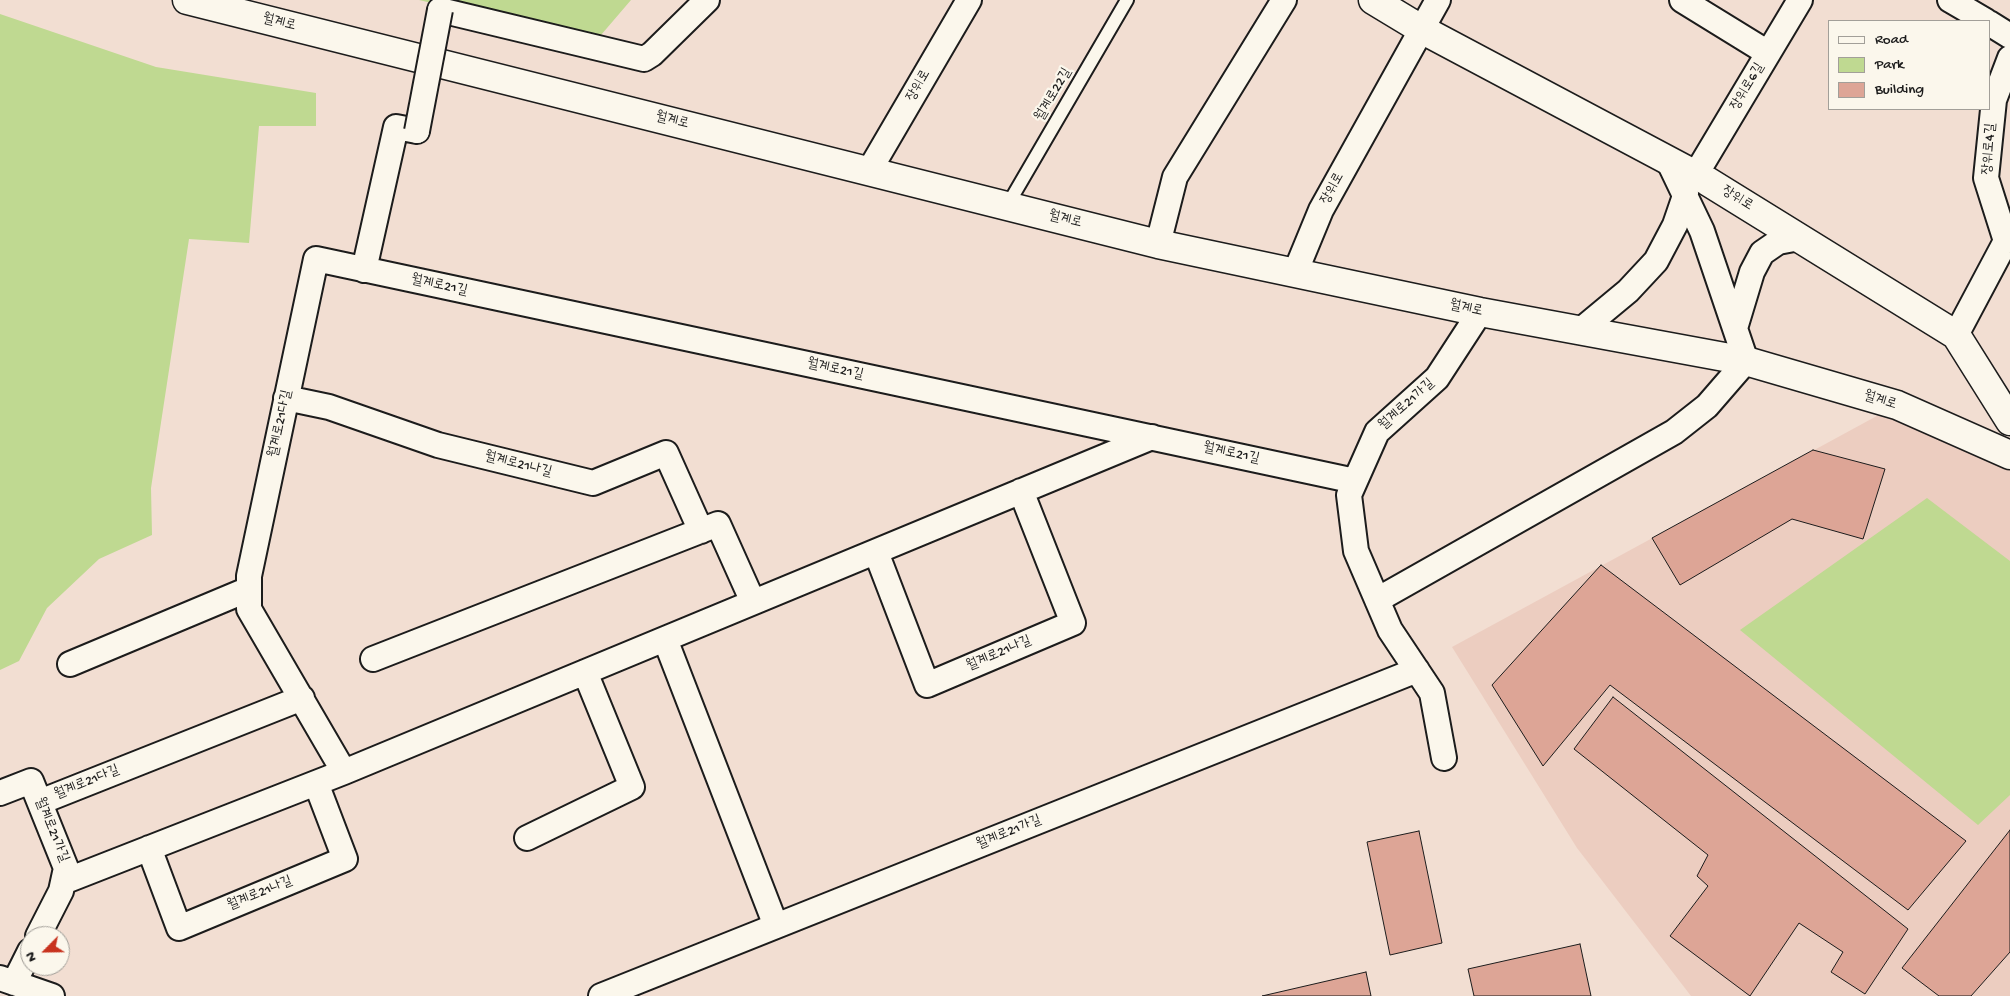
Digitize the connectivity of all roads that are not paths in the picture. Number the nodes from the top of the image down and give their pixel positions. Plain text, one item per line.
1 (187, 0) edge
2 (707, 0) edge
3 (969, 0) edge
4 (1127, 0) edge
5 (1284, 0) edge
6 (1373, 0) edge
7 (1438, 0) edge
8 (1682, 0) edge
9 (1800, 0) edge
10 (1950, 0) edge
11 (1984, 20) edge
12 (1990, 24) edge
13 (1421, 29) junction
14 (2010, 36) edge
15 (1768, 53) junction
16 (2010, 58) edge
17 (869, 171) junction
18 (1691, 184) junction
19 (1007, 206) junction
20 (1799, 238) junction
21 (2008, 240) edge
22 (1158, 244) junction
23 (316, 259) joint
24 (364, 270) junction
25 (1295, 273) junction
26 (1480, 312) junction
27 (1736, 325) junction
28 (1581, 330) junction
29 (1956, 336) junction
30 (1746, 361) junction
31 (286, 398) junction
32 (2010, 421) edge
33 (1152, 438) junction
34 (2010, 454) edge
35 (1355, 480) junction
36 (1021, 491) junction
37 (701, 531) junction
38 (876, 552) junction
39 (249, 589) junction
40 (1377, 600) junction
41 (753, 602) junction
42 (665, 639) junction
43 (373, 659) dead end
44 (70, 664) dead end
45 (1417, 670) junction
46 (585, 672) junction
47 (302, 698) junction
48 (1444, 758) dead end
49 (344, 772) junction
50 (316, 783) junction
51 (0, 793) edge
52 (40, 802) junction
53 (527, 838) dead end
54 (149, 848) junction
55 (63, 882) junction
56 (43, 926) edge
57 (776, 926) junction
58 (20, 964) edge
59 (7, 980) edge
60 (52, 996) edge
61 (601, 996) edge

1 - 17 main road, 월계로
2 - 24 street, bridge
3 - 17 street, 장위로
4 - 19 lane, 월계로22길
5 - 22 street
6 - 13 main road, 장위로
7 - 13 street
8 - 15 street
9 - 15 street, 장위로6길
10 - 11 street
12 - 14 street
13 - 18 main road, 장위로
13 - 25 street, 장위로
15 - 18 street, 장위로6길
16 - 21 street, 장위로4길
17 - 19 main road, 월계로
18 - 20 main road, 장위로
18 - 27 street
18 - 28 street, 장위로6길
19 - 22 main road, 월계로
20 - 27 street
20 - 29 main road, 장위로
21 - 29 street
22 - 25 main road, 월계로
23 - 24 street, 월계로21길
23 - 31 street, 월계로21다길
24 - 33 street, 월계로21길
25 - 26 main road, 월계로
26 - 28 main road, 월계로
26 - 35 street, 월계로21가길
27 - 30 street
28 - 30 main road, 월계로
29 - 32 main road, 장위로
30 - 34 main road, 월계로
30 - 40 street
31 - 37 street, 월계로21나길
31 - 39 street, 월계로21다길
33 - 35 street, 월계로21길
33 - 36 street
35 - 40 street, 월계로21가길
36 - 38 street
36 - 38 street, 월계로21나길
37 - 41 street
37 - 43 street
38 - 41 street
39 - 44 street
39 - 47 street, 월계로21다길
40 - 45 street, 월계로21가길
41 - 42 street
42 - 46 street
42 - 57 street
45 - 48 street, 월계로21가길
45 - 57 street, 월계로21가길
46 - 49 street
46 - 53 street
47 - 49 street, 월계로21다길
47 - 52 street, 월계로21다길
49 - 50 street
50 - 54 street
50 - 54 street, 월계로21나길
51 - 52 street, 월계로21가길
52 - 55 street, 월계로21가길
54 - 55 street
55 - 56 street, 월계로21가길
57 - 61 street, 월계로21가길
58 - 59 street
59 - 60 street

